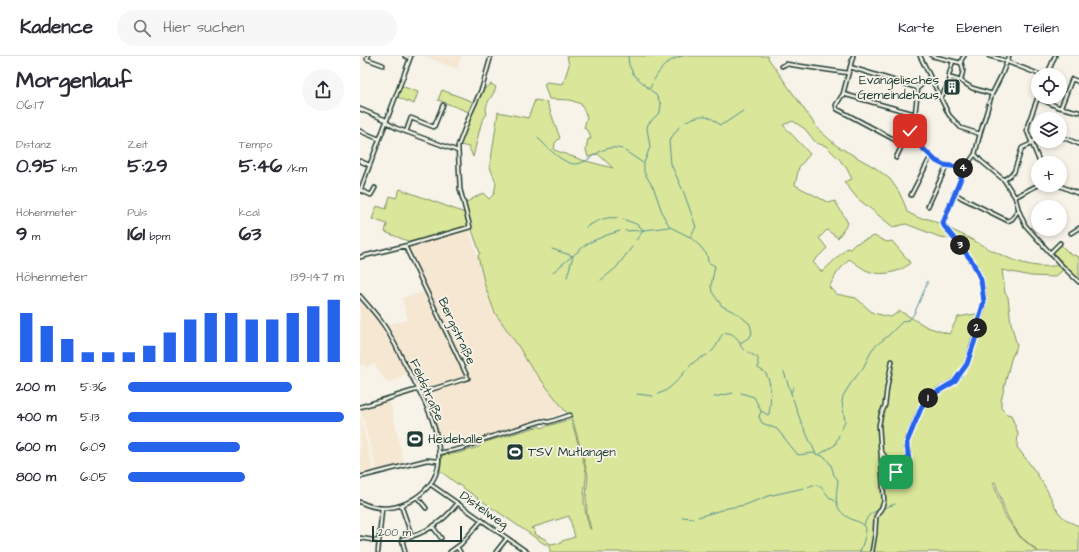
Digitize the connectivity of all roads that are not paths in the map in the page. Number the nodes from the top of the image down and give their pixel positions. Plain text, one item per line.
1 (368, 56) edge
2 (405, 56) edge
3 (491, 56) edge
4 (853, 56) edge
5 (920, 56) edge
6 (932, 56) edge
7 (964, 56) edge
8 (989, 56) edge
9 (1009, 56) edge
10 (1055, 56) edge
11 (411, 57) edge
12 (953, 61) junction
13 (1007, 62) junction
14 (961, 63) junction
15 (383, 65) dead end
16 (782, 66) dead end
17 (850, 67) junction
18 (1050, 68) edge
19 (1031, 71) edge
20 (848, 73) junction
21 (930, 78) junction
22 (950, 78) junction
23 (961, 81) junction
24 (1079, 82) edge
25 (918, 88) junction
26 (843, 94) junction
27 (992, 94) junction
28 (941, 98) junction
29 (1053, 104) edge
30 (443, 105) dead end
31 (1061, 107) junction
32 (360, 109) edge
33 (1079, 112) edge
34 (915, 114) junction
35 (1031, 118) edge
36 (386, 121) junction
37 (360, 131) edge
38 (406, 132) junction
39 (980, 134) junction
40 (910, 136) junction
41 (379, 139) junction
42 (1067, 139) edge
43 (904, 141) junction
44 (1031, 143) joint
45 (1079, 144) edge
46 (458, 151) junction
47 (975, 154) junction
48 (931, 156) junction
49 (896, 158) dead end
50 (360, 161) edge
51 (369, 165) junction
52 (947, 165) junction
53 (965, 168) junction
54 (1004, 180) junction
55 (375, 188) dead end
56 (1031, 189) edge
57 (1067, 189) edge
58 (360, 190) edge
59 (954, 192) junction
60 (1079, 194) edge
61 (911, 195) dead end
62 (1015, 197) junction
63 (928, 206) dead end
64 (1019, 211) junction
65 (1079, 228) edge
66 (1071, 233) dead end
67 (1060, 243) dead end
68 (405, 246) junction
69 (1050, 253) junction
70 (360, 257) edge
71 (1079, 282) edge
72 (360, 296) edge
73 (892, 362) dead end
74 (419, 391) junction
75 (360, 407) edge
76 (570, 415) dead end
77 (880, 451) junction
78 (439, 453) junction
79 (438, 461) junction
80 (360, 477) edge
81 (430, 484) junction
82 (417, 497) junction
83 (360, 502) edge
84 (457, 504) junction
85 (401, 506) junction
86 (382, 508) junction
87 (426, 508) dead end
88 (482, 520) junction
89 (434, 527) junction
90 (412, 537) junction
91 (360, 538) edge
92 (441, 538) dead end
93 (507, 538) junction
94 (379, 541) junction
95 (457, 547) junction
96 (378, 552) edge
97 (405, 552) edge
98 (450, 552) edge
99 (460, 552) edge
100 (496, 552) edge
101 (527, 552) edge
102 (872, 552) edge

1 - 15 street
2 - 11 street
3 - 46 street
4 - 17 street
5 - 21 street
6 - 12 street
7 - 14 street
8 - 13 street
9 - 13 street
10 - 18 street
11 - 36 street
12 - 14 street
12 - 22 street
13 - 19 street
13 - 27 street
14 - 23 street
16 - 20 street
17 - 20 street
17 - 25 street
20 - 26 street
21 - 25 street
21 - 28 street
22 - 23 street
22 - 28 street
23 - 27 street
24 - 31 street
25 - 34 street
26 - 34 street
26 - 43 street
27 - 39 street
28 - 39 street
29 - 31 street
30 - 38 street
31 - 33 street
32 - 36 street
34 - 40 street
35 - 44 street
36 - 38 street
36 - 41 street
37 - 41 street
38 - 46 street
39 - 47 street
40 - 43 street
40 - 48 street
41 - 51 street
42 - 45 street
43 - 49 street
44 - 54 street
46 - 68 street
47 - 53 street
47 - 54 street
48 - 52 street
48 - 61 street
50 - 51 street
51 - 58 street
52 - 53 street
52 - 63 street
53 - 59 street
54 - 62 street
55 - 58 street
56 - 62 street
57 - 60 street
59 - 64 street
59 - 77 street
62 - 64 street
64 - 69 street
65 - 66 street
67 - 69 street
68 - 70 street
68 - 74 street, Bergstraße
69 - 71 street
72 - 74 street, Feldstraße
73 - 77 street
74 - 75 street
74 - 78 street, Feldstraße
76 - 78 street
77 - 102 street
78 - 79 street, Feldstraße
79 - 80 street
79 - 81 street, Feldstraße
81 - 82 street, Feldstraße
81 - 84 street, Distelweg
82 - 85 street, Feldstraße
82 - 87 street
83 - 86 street, Feldstraße
84 - 88 street, Distelweg
84 - 89 street
85 - 86 street, Feldstraße
85 - 90 street
86 - 94 street
88 - 93 street, Distelweg
88 - 95 street
89 - 90 street
89 - 92 street
90 - 97 street
91 - 94 street
93 - 100 street
93 - 101 street, Distelweg
94 - 96 street
95 - 98 street
95 - 99 street

